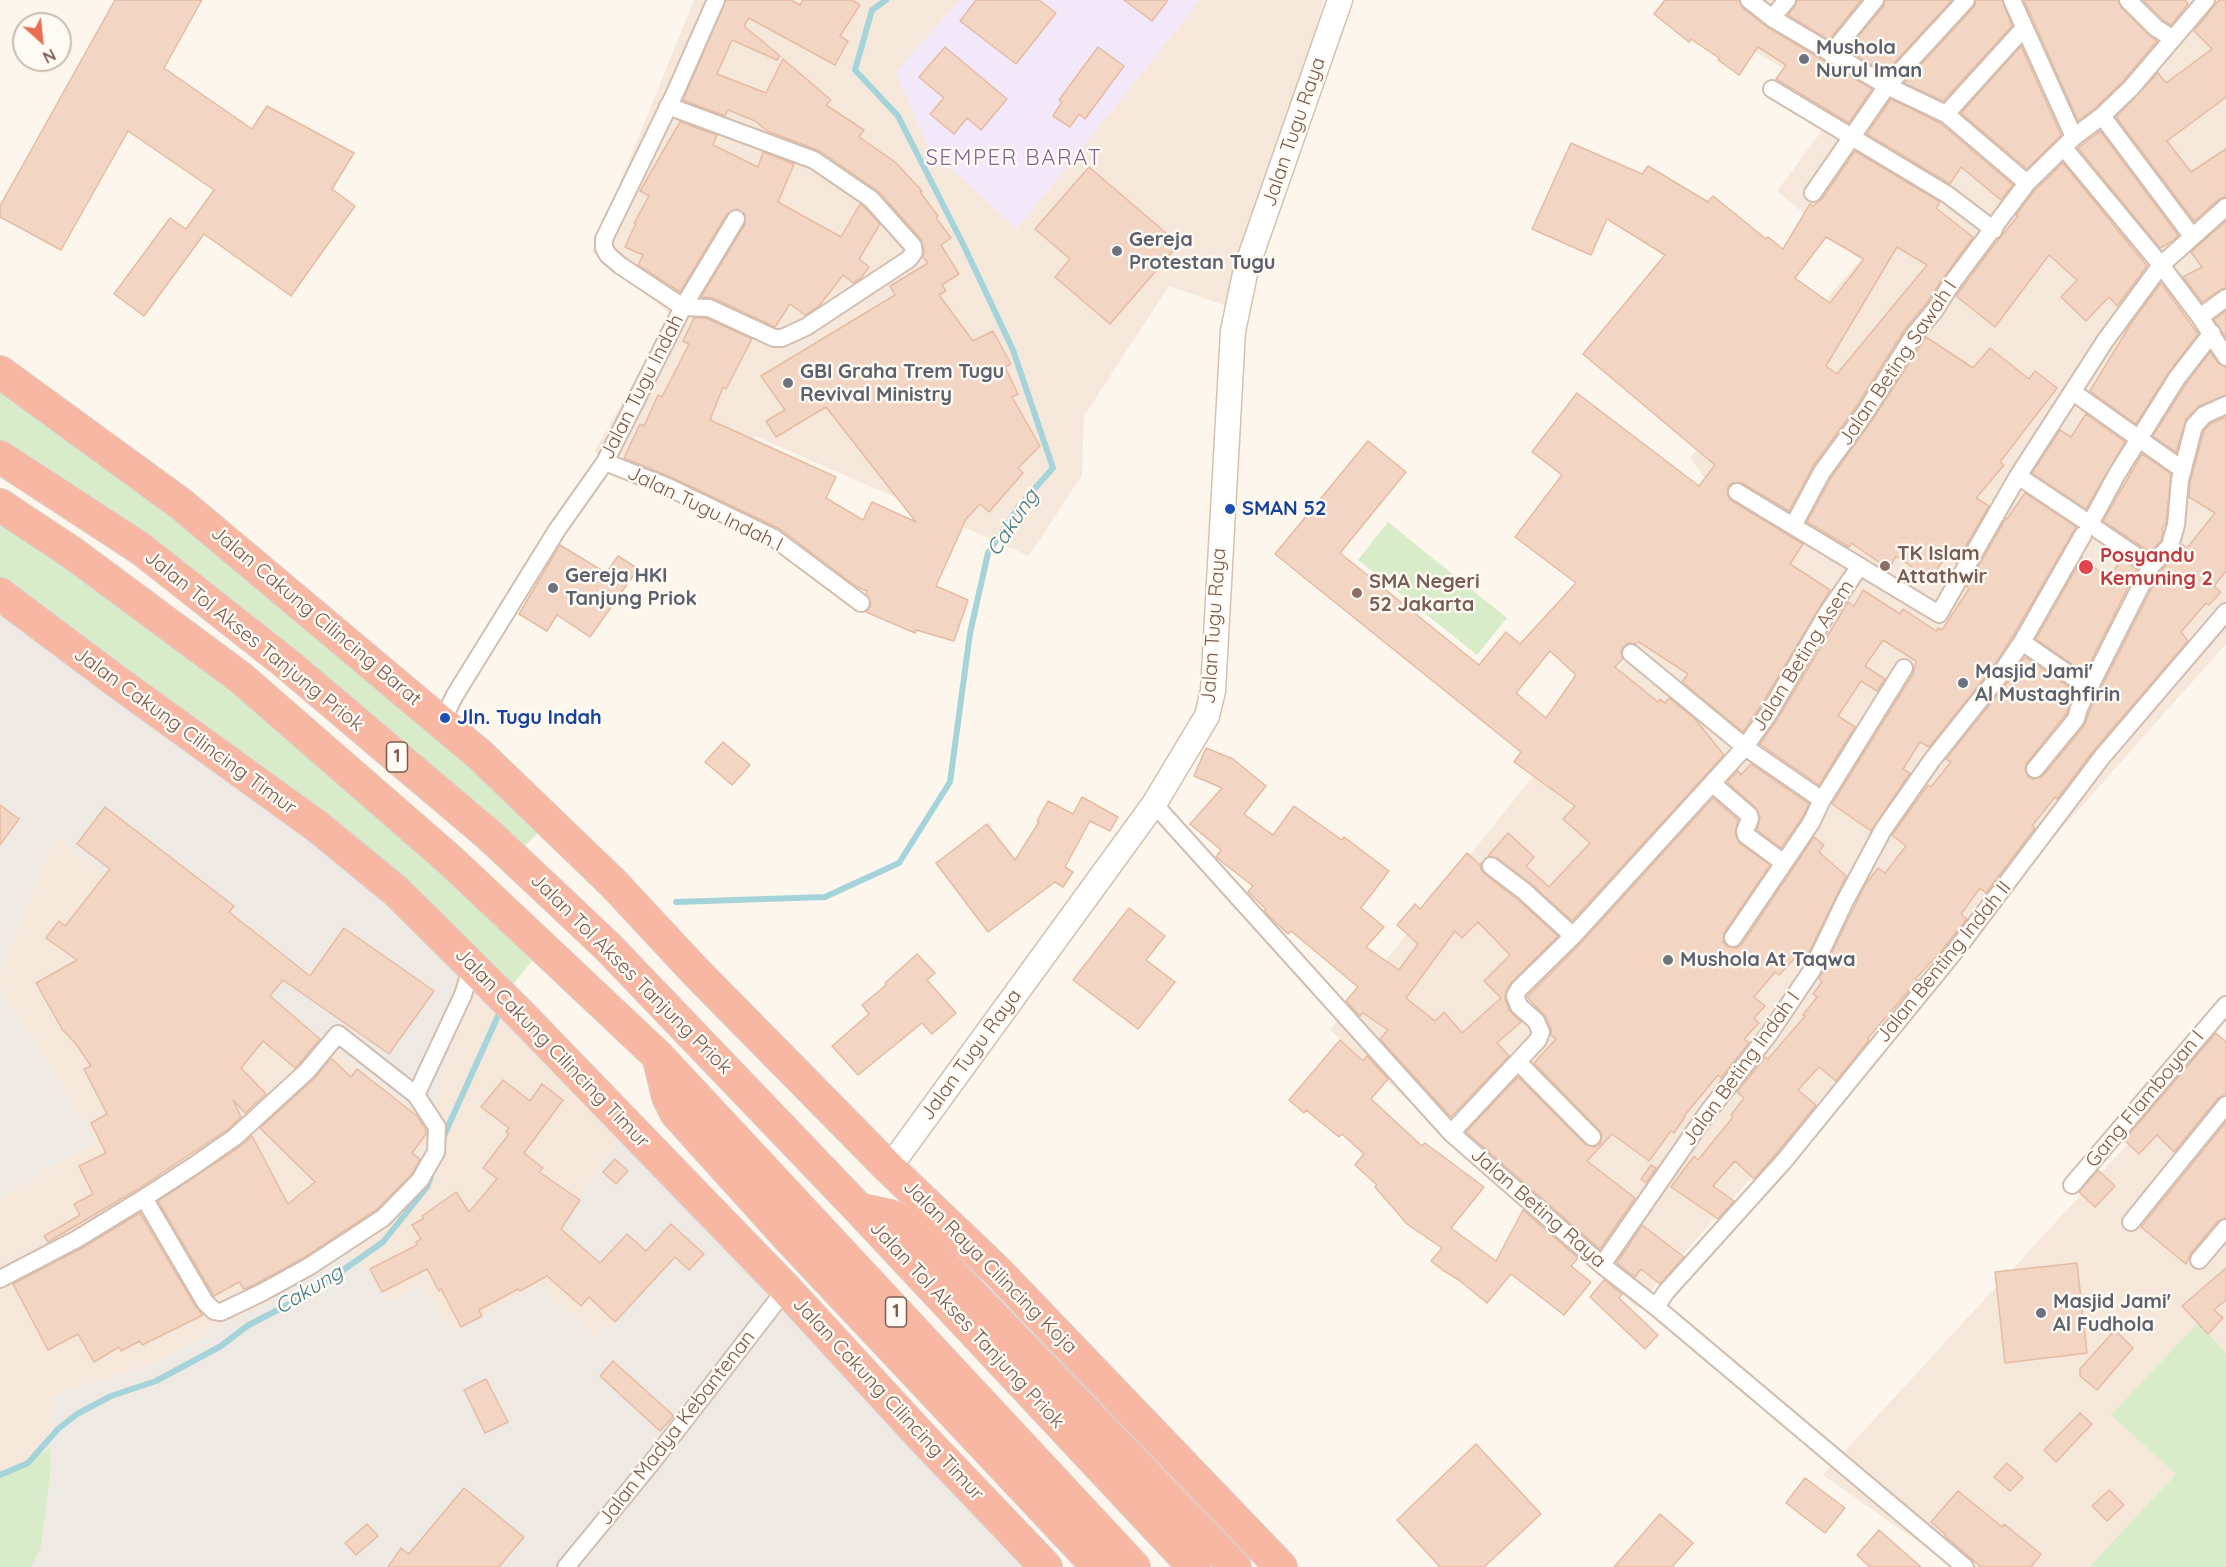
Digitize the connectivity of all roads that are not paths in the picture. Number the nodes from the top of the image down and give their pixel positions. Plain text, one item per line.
1 (717, 0) edge
2 (1340, 0) edge
3 (1749, 0) edge
4 (1787, 0) edge
5 (1875, 0) edge
6 (1966, 0) edge
7 (2012, 0) edge
8 (2128, 0) edge
9 (2206, 0) edge
10 (1772, 18) junction
11 (2024, 28) junction
12 (2172, 38) junction
13 (1831, 54) junction
14 (1887, 86) junction
15 (1772, 89) dead end
16 (668, 106) junction
17 (1946, 114) junction
18 (2102, 116) junction
19 (1852, 136) junction
20 (2069, 143) junction
21 (2027, 183) junction
22 (1813, 193) dead end
23 (2226, 207) edge
24 (736, 219) dead end
25 (1994, 230) junction
26 (2192, 236) junction
27 (2161, 265) junction
28 (2226, 298) edge
29 (683, 307) junction
30 (2200, 316) junction
31 (2212, 333) junction
32 (2226, 357) edge
33 (0, 372) edge
34 (2073, 392) junction
35 (2226, 405) edge
36 (2140, 438) junction
37 (0, 457) edge
38 (605, 462) junction
39 (2183, 470) junction
40 (2018, 476) junction
41 (1737, 492) dead end
42 (0, 505) edge
43 (1793, 526) junction
44 (2091, 529) junction
45 (1860, 566) junction
46 (2151, 566) junction
47 (0, 594) edge
48 (861, 603) dead end
49 (2226, 612) edge
50 (2022, 642) junction
51 (1631, 653) dead end
52 (1904, 668) dead end
53 (2089, 688) junction
54 (442, 721) junction
55 (1745, 747) junction
56 (2035, 769) dead end
57 (1713, 784) junction
58 (1822, 801) junction
59 (1154, 804) junction
60 (1784, 863) junction
61 (1491, 866) dead end
62 (613, 883) joint
63 (1573, 936) junction
64 (1733, 938) dead end
65 (475, 969) junction
66 (2223, 1013) edge
67 (658, 1056) junction
68 (1518, 1062) junction
69 (416, 1095) junction
70 (2226, 1106) edge
71 (1451, 1132) junction
72 (1592, 1137) dead end
73 (888, 1168) junction
74 (2072, 1185) dead end
75 (144, 1198) junction
76 (858, 1208) junction
77 (2131, 1222) dead end
78 (2226, 1228) edge
79 (2199, 1260) dead end
80 (1602, 1264) junction
81 (0, 1279) edge
82 (786, 1289) junction
83 (1656, 1307) junction
84 (566, 1567) edge
85 (1046, 1567) edge
86 (1098, 1567) edge
87 (1134, 1567) edge
88 (1194, 1567) edge
89 (1235, 1567) edge
90 (1281, 1567) edge
91 (1965, 1567) edge

1 - 16 street, Jalan Tugu Indah
2 - 59 main road, Jalan Tugu Raya
3 - 10 street
4 - 10 street
5 - 13 street
6 - 14 street
7 - 11 street
8 - 12 street
9 - 12 street, Jalan Beting Sawah I
10 - 13 street
11 - 17 street
11 - 20 street
12 - 18 street, Jalan Beting Sawah I
13 - 14 street
14 - 17 street
14 - 19 street
15 - 19 street
16 - 29 street, Jalan Tugu Indah
16 - 29 street
17 - 21 street
18 - 20 street, Jalan Beting Sawah I
18 - 26 street
19 - 22 street
19 - 25 street
20 - 21 street, Jalan Beting Sawah I
20 - 27 street
21 - 25 street, Jalan Beting Sawah I
23 - 26 street, Jalan Beting Asem
24 - 29 street
25 - 43 street, Jalan Beting Sawah I
26 - 27 street, Jalan Beting Asem
27 - 30 street
27 - 34 street, Jalan Beting Asem
28 - 30 street
29 - 38 street, Jalan Tugu Indah
30 - 31 street
31 - 32 street
31 - 36 street, Jalan Beting Indah I
33 - 54 highway, Jalan Cakung Cilincing Barat
34 - 36 street
34 - 40 street, Jalan Beting Asem
35 - 39 street
36 - 39 street
36 - 44 street, Jalan Beting Indah I
37 - 76 highway, Jalan Tol Akses Tanjung Priok / 1
38 - 48 street, Jalan Tugu Indah I
38 - 54 street, Jalan Tugu Indah
39 - 46 street
40 - 44 street
40 - 45 street, Jalan Beting Asem
41 - 43 street
42 - 67 highway, Jalan Tol Akses Tanjung Priok / 1
43 - 45 street
44 - 46 street
44 - 50 street, Jalan Beting Indah I
45 - 55 street, Jalan Beting Asem
46 - 53 street
47 - 65 highway, Jalan Cakung Cilincing Timur
49 - 83 street, Jalan Benting Indah II
50 - 53 street
50 - 80 street, Jalan Beting Indah I
51 - 55 street
52 - 58 street
53 - 56 street
54 - 62 highway, Jalan Cakung Cilincing Barat
55 - 57 street, Jalan Beting Asem
55 - 58 street
57 - 60 street
57 - 63 street, Jalan Beting Asem
58 - 60 street
59 - 71 street, Jalan Beting Raya
59 - 73 main road, Jalan Tugu Raya
60 - 64 street
61 - 63 street
62 - 73 highway, Jalan Raya Cilincing Koja
63 - 68 street, Jalan Beting Asem
65 - 69 street
65 - 82 highway, Jalan Cakung Cilincing Timur
66 - 74 street, Gang Flamboyan I
67 - 86 highway
67 - 87 highway, Jalan Tol Akses Tanjung Priok / 1
68 - 71 street, Jalan Beting Asem
68 - 72 street
69 - 75 street
69 - 75 street
70 - 77 street
71 - 80 street, Jalan Beting Raya
73 - 90 highway, Jalan Raya Cilincing Koja
75 - 81 street
76 - 88 highway, Jalan Tol Akses Tanjung Priok / 1
76 - 89 highway
78 - 79 street
80 - 83 street, Jalan Beting Raya
82 - 84 street, Jalan Madya Kebantenan
82 - 85 highway, Jalan Cakung Cilincing Timur
83 - 91 street, Jalan Beting Raya

